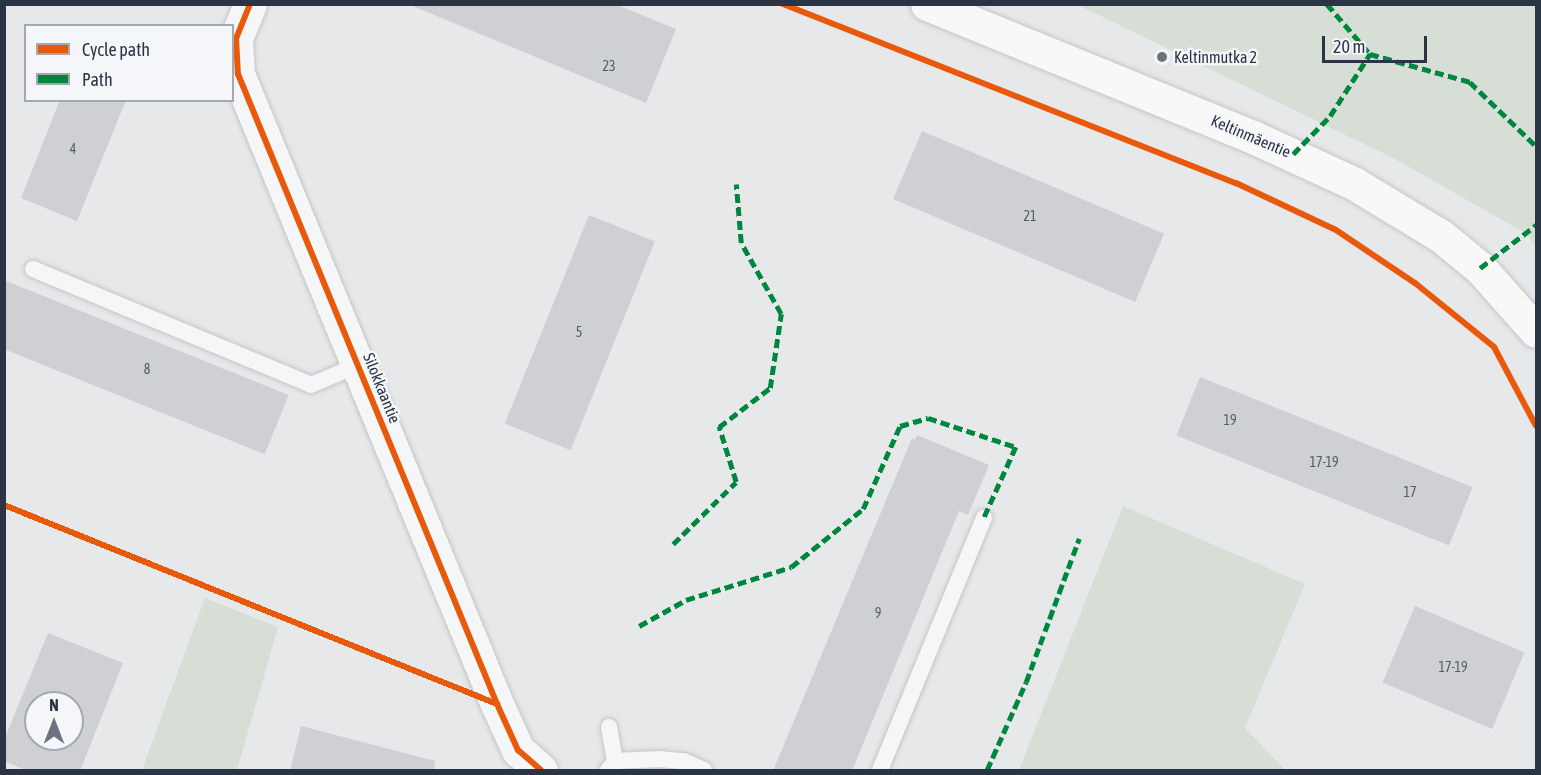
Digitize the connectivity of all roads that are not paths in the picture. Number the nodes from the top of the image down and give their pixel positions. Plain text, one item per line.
1 (250, 4) edge
2 (927, 4) edge
3 (33, 270) dead end
4 (1536, 331) edge
5 (358, 365) junction
6 (984, 518) dead end
7 (609, 727) dead end
8 (612, 766) edge
9 (541, 771) edge
10 (705, 771) edge
11 (880, 771) edge

1 - 5 street, Silokkaantie
2 - 4 main road, Keltinmäentie
3 - 5 lane
5 - 9 street, Silokkaantie
6 - 11 lane
7 - 8 lane
8 - 10 lane

